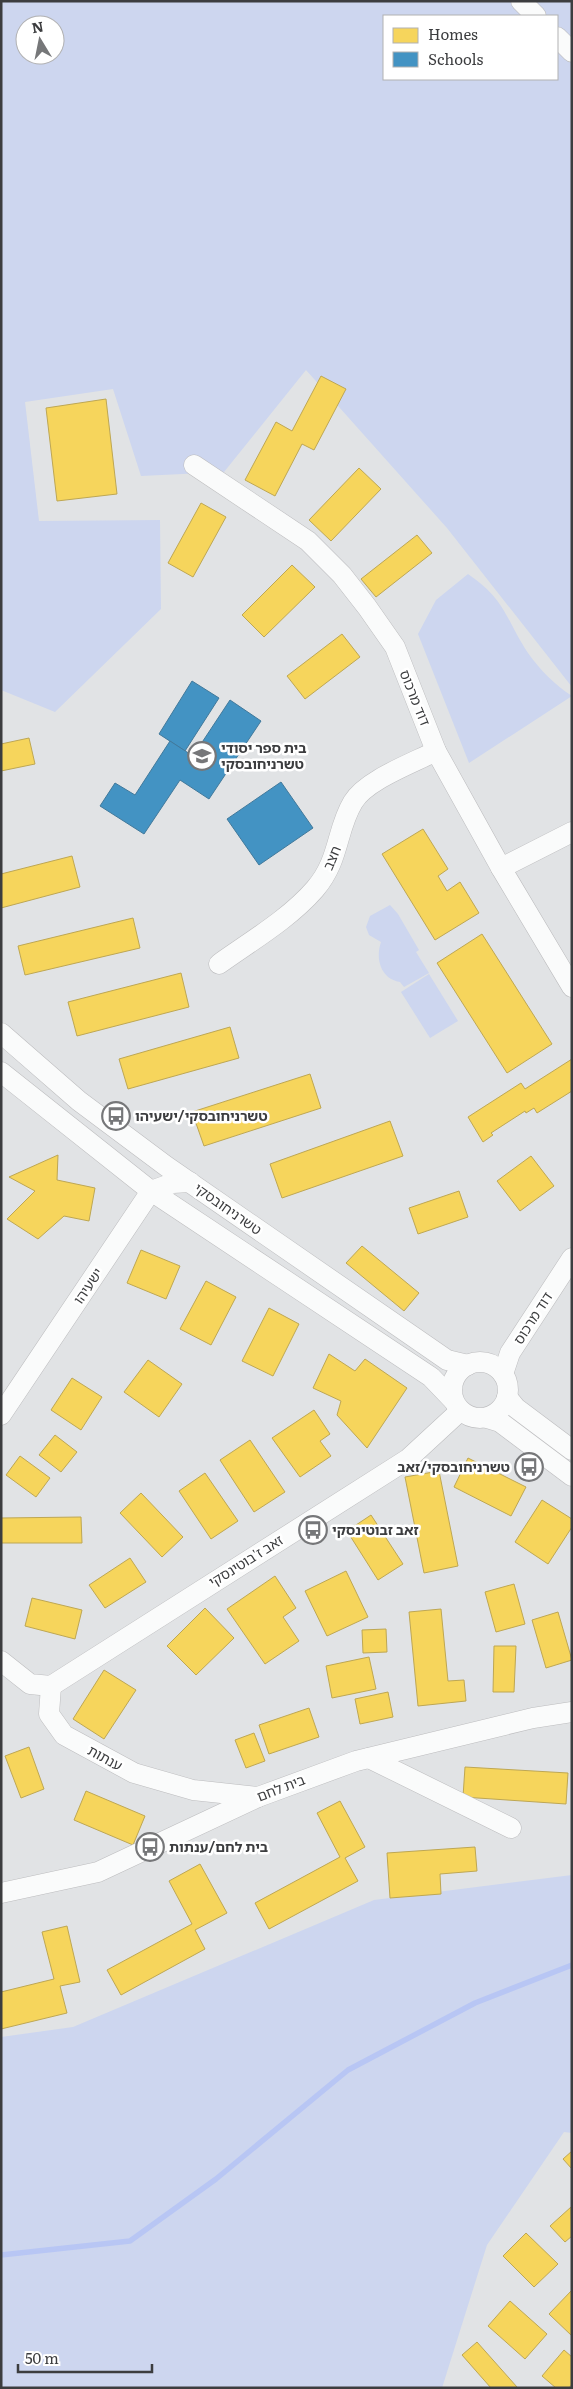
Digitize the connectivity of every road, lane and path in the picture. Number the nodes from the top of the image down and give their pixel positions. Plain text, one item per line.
1 (521, 1) edge
2 (535, 15) edge
3 (558, 38) edge
4 (572, 52) edge
5 (194, 465) dead end
6 (436, 752) junction
7 (572, 832) edge
8 (501, 868) junction
9 (219, 964) dead end
10 (572, 987) edge
11 (1, 1033) edge
12 (1, 1072) edge
13 (190, 1182) junction
14 (151, 1191) junction
15 (572, 1258) edge
16 (486, 1367) junction
17 (508, 1397) junction
18 (456, 1405) junction
19 (1, 1415) edge
20 (487, 1418) junction
21 (572, 1450) edge
22 (572, 1476) edge
23 (1, 1661) edge
24 (50, 1686) junction
25 (572, 1712) edge
26 (369, 1758) junction
27 (258, 1796) junction
28 (511, 1828) dead end
29 (1, 1893) edge

1 - 2 street
3 - 4 street
5 - 6 street, דוד מרכוס
6 - 8 street, דוד מרכוס
6 - 9 street, חצב
7 - 8 street
8 - 10 street, דוד מרכוס
11 - 13 street, טשרניחובסקי
12 - 14 street, טשרניחובסקי
13 - 14 street
13 - 16 street, טשרניחובסקי
14 - 18 street, טשרניחובסקי
14 - 19 street, ישעיהו
15 - 16 street, דוד מרכוס
16 - 17 street
16 - 18 street
17 - 20 street
17 - 21 street
18 - 20 street
18 - 24 street, זאב ז'בוטינסקי
20 - 22 street
23 - 24 street
24 - 27 street, ענתות
25 - 26 street, בית לחם
26 - 27 street, בית לחם
26 - 28 street
27 - 29 street, בית לחם

